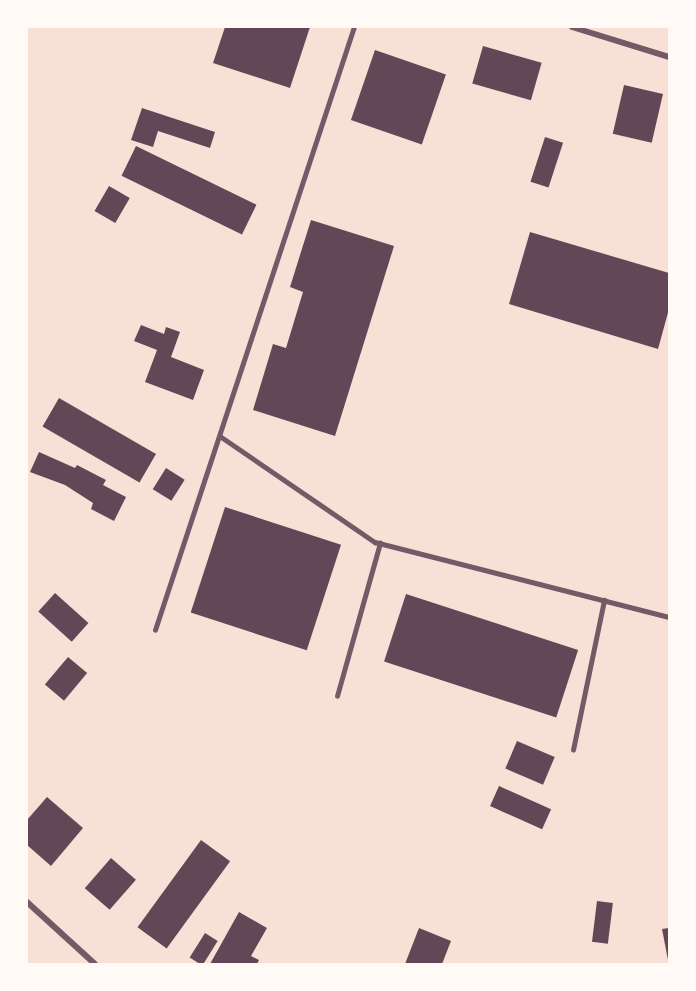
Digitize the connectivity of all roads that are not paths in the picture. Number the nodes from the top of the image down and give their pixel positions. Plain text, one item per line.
1 (354, 27) edge
2 (573, 27) edge
3 (669, 57) edge
4 (220, 436) junction
5 (380, 543) junction
6 (604, 600) junction
7 (669, 616) edge
8 (154, 630) dead end
9 (337, 696) dead end
10 (573, 750) dead end
11 (27, 902) edge
12 (94, 964) edge

1 - 4 lane
2 - 3 street
4 - 5 lane
4 - 8 lane
5 - 6 lane
5 - 9 lane
6 - 7 lane
6 - 10 lane
11 - 12 street

